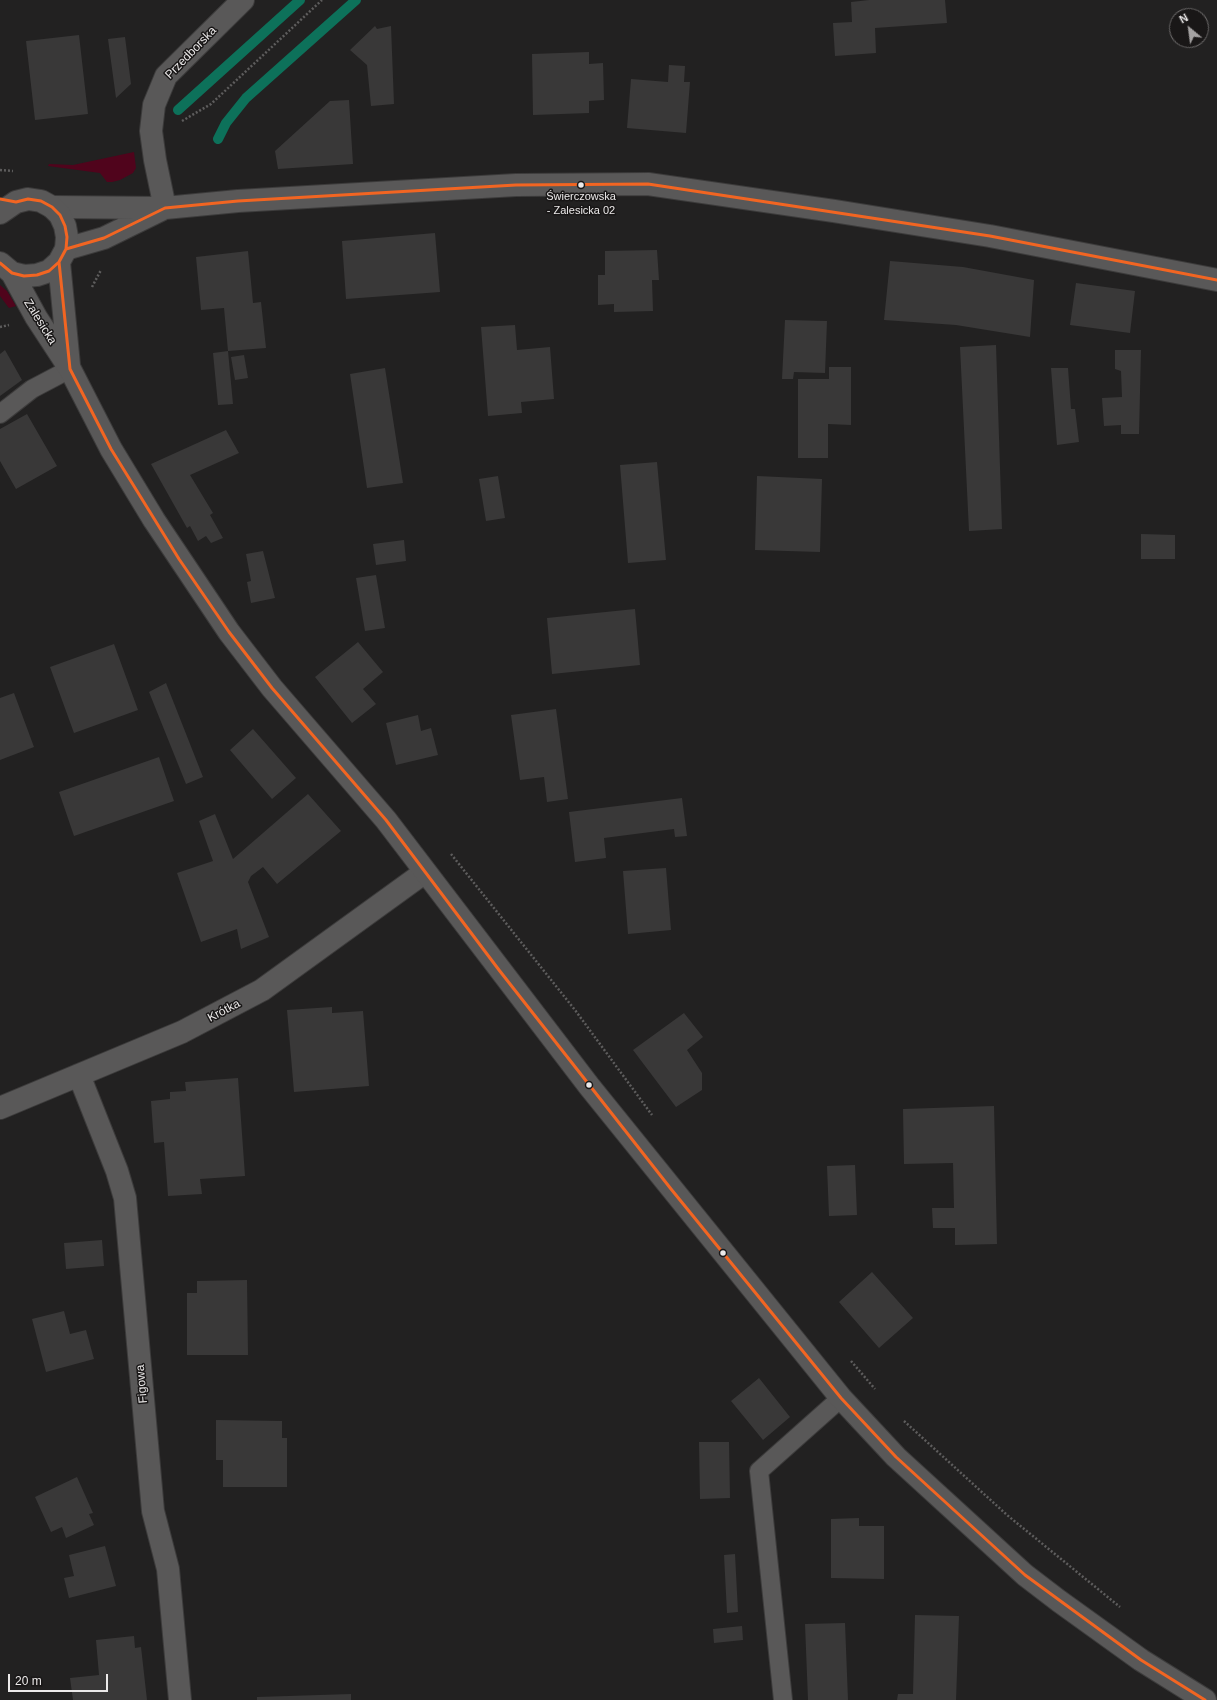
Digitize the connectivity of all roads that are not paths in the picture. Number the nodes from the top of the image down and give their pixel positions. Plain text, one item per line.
1 (243, 0) edge
2 (5, 204) edge
3 (52, 207) junction
4 (165, 208) junction
5 (62, 256) junction
6 (6, 268) edge
7 (1217, 280) edge
8 (70, 369) junction
9 (0, 414) edge
10 (425, 872) junction
11 (79, 1075) junction
12 (0, 1108) edge
13 (841, 1398) junction
14 (180, 1700) edge
15 (783, 1700) edge
16 (1205, 1700) edge

1 - 4 street, Przedborska
2 - 3 street
3 - 4 street
3 - 5 street, Zalesicka
4 - 5 street
4 - 7 street
5 - 6 street
5 - 8 street, Zalesicka
6 - 8 street, Zalesicka
8 - 9 lane
8 - 10 street, Zalesicka
10 - 11 street, Krótka
10 - 13 street, Zalesicka
11 - 12 street, Krótka
11 - 14 street, Figowa
13 - 15 lane
13 - 16 street, Zalesicka

